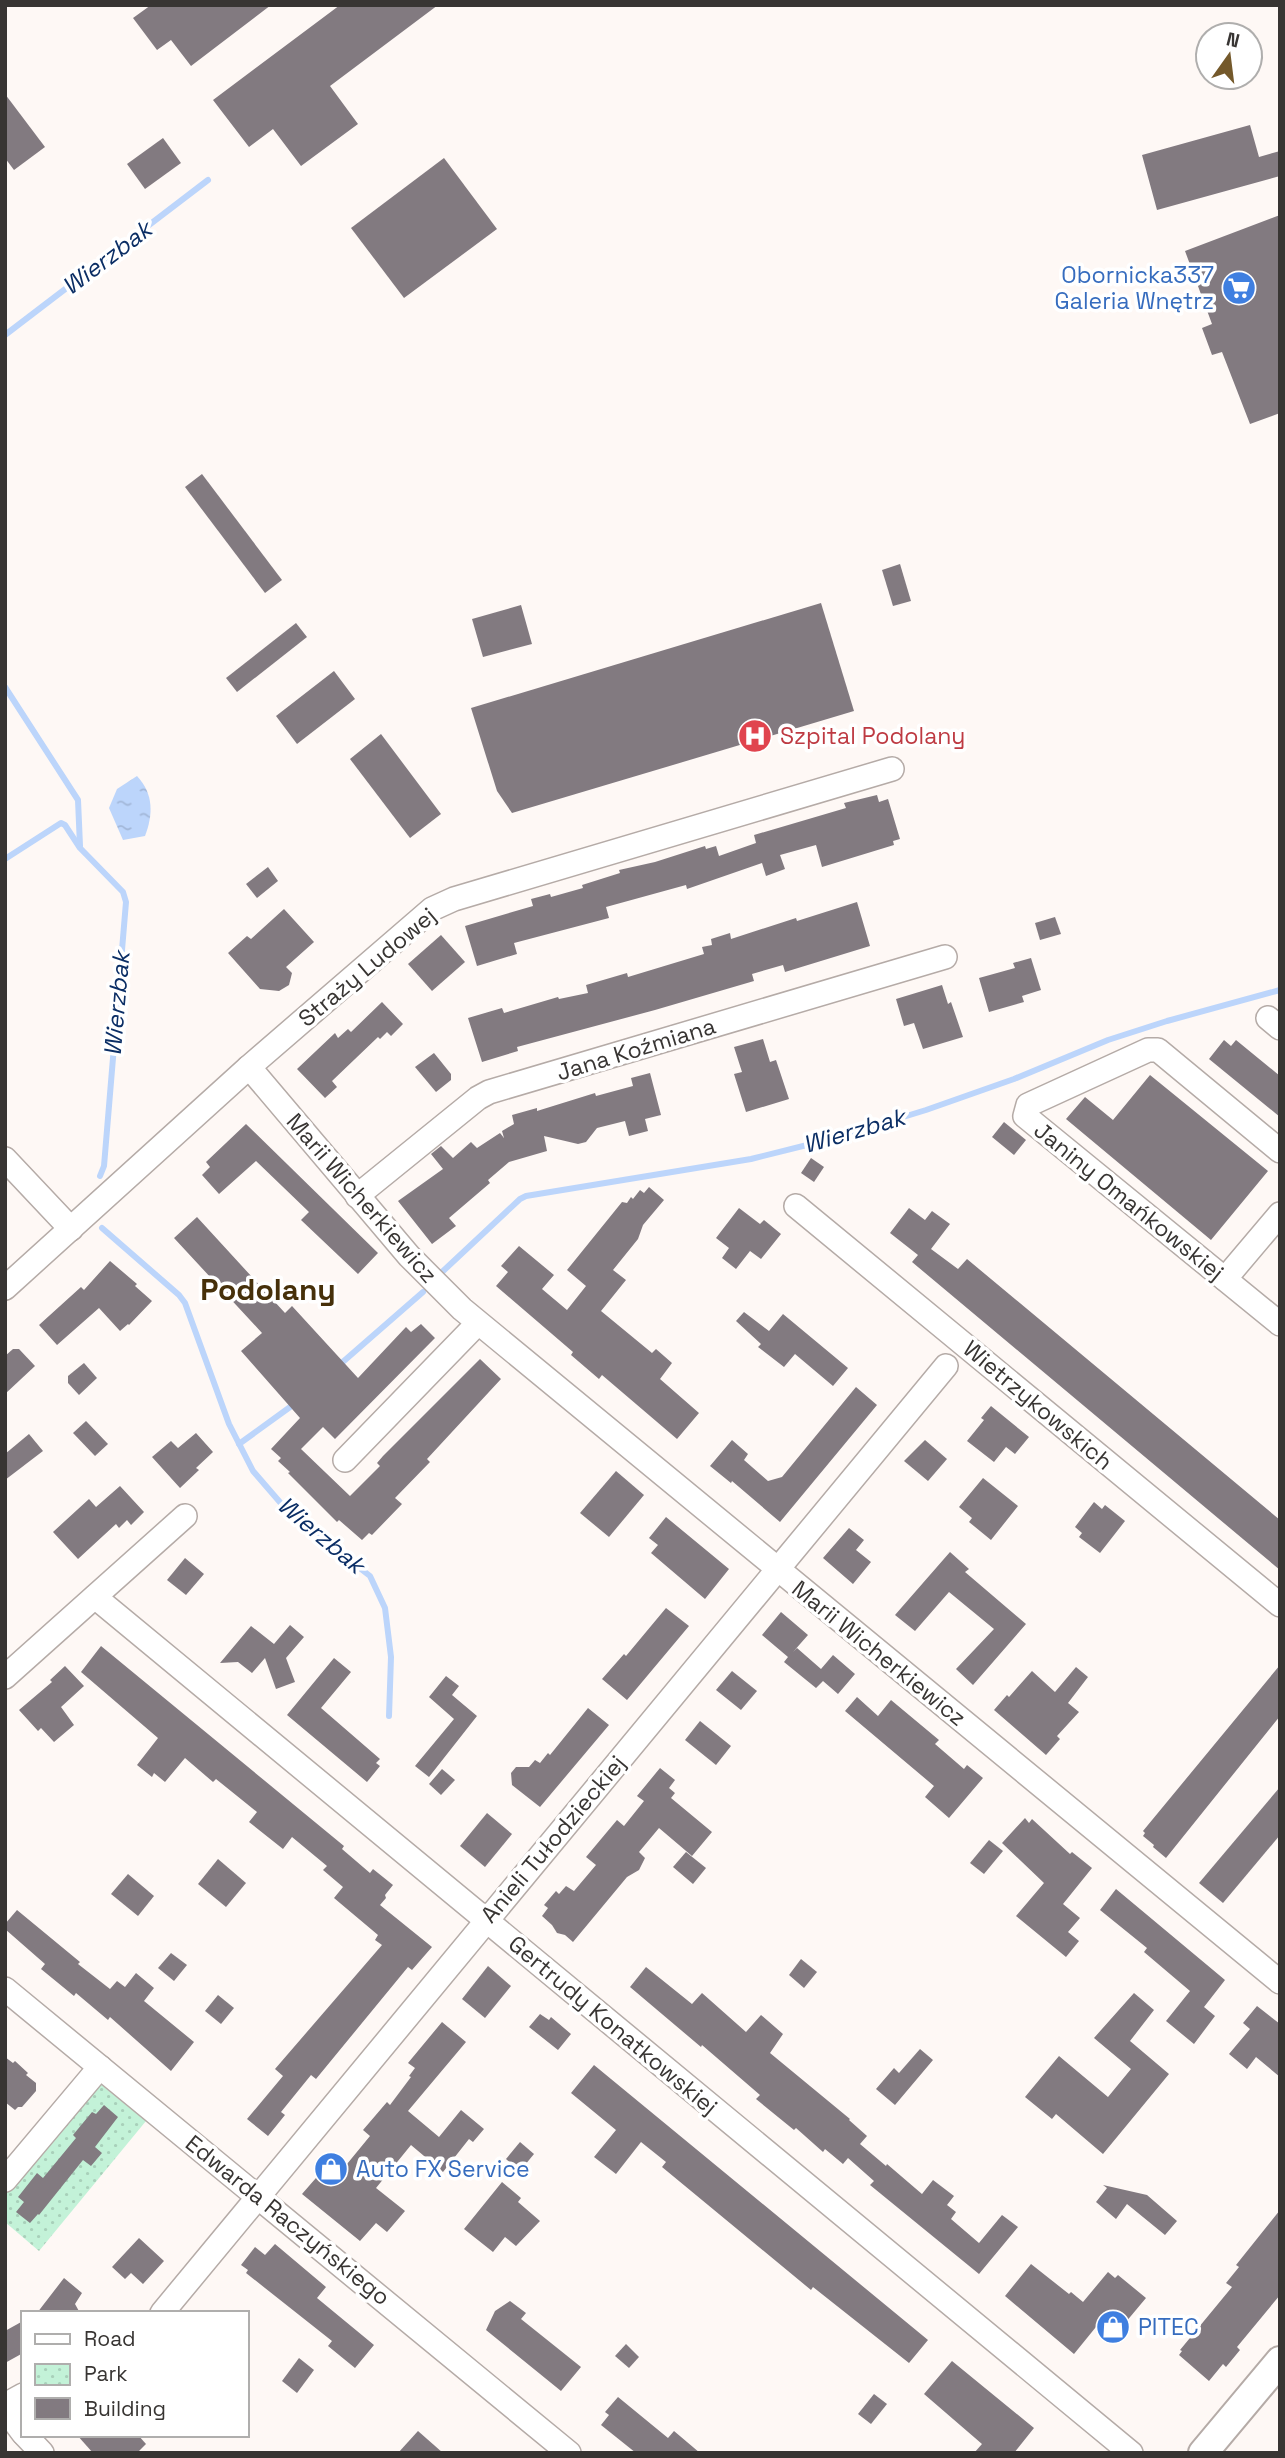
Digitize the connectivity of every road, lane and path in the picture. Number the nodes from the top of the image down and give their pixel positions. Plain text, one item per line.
1 (892, 769) dead end
2 (945, 957) dead end
3 (249, 1068) junction
4 (1280, 1151) edge
5 (5, 1158) edge
6 (357, 1196) junction
7 (796, 1206) dead end
8 (1280, 1214) edge
9 (71, 1229) junction
10 (1225, 1279) junction
11 (5, 1288) edge
12 (478, 1323) junction
13 (1280, 1324) edge
14 (946, 1366) dead end
15 (345, 1460) dead end
16 (185, 1516) dead end
17 (776, 1569) junction
18 (95, 1597) junction
19 (1280, 1605) edge
20 (5, 1677) edge
21 (486, 1920) junction
22 (1280, 1983) edge
23 (5, 1989) edge
24 (100, 2067) junction
25 (5, 2180) edge
26 (258, 2195) junction
27 (164, 2311) edge
28 (1280, 2361) edge
29 (21, 2396) edge
30 (5, 2407) edge
31 (21, 2430) edge
32 (27, 2437) edge
33 (42, 2453) edge
34 (569, 2453) edge
35 (1131, 2453) edge
36 (1203, 2453) edge

1 - 3 street, Straży Ludowej
2 - 6 street, Jana Koźmiana
3 - 6 street, Marii Wicherkiewicz
3 - 9 street, Straży Ludowej
4 - 10 street, Janiny Omańkowskiej
5 - 9 street
6 - 12 street, Marii Wicherkiewicz
7 - 19 street, Wietrzykowskich
8 - 10 street
9 - 11 street, Straży Ludowej
10 - 13 street, Janiny Omańkowskiej
12 - 15 street
12 - 17 street, Marii Wicherkiewicz
14 - 17 street, Anieli Tułodzieckiej
16 - 18 street
17 - 21 street, Anieli Tułodzieckiej
17 - 22 street, Marii Wicherkiewicz
18 - 20 street
18 - 21 street, Gertrudy Konatkowskiej
21 - 26 street, Anieli Tułodzieckiej
21 - 35 street, Gertrudy Konatkowskiej
23 - 24 street, Edwarda Raczyńskiego
24 - 25 street
24 - 26 street, Edwarda Raczyńskiego
26 - 27 street, Anieli Tułodzieckiej
26 - 34 street, Edwarda Raczyńskiego
28 - 36 street
29 - 30 street
30 - 31 street
32 - 33 street

